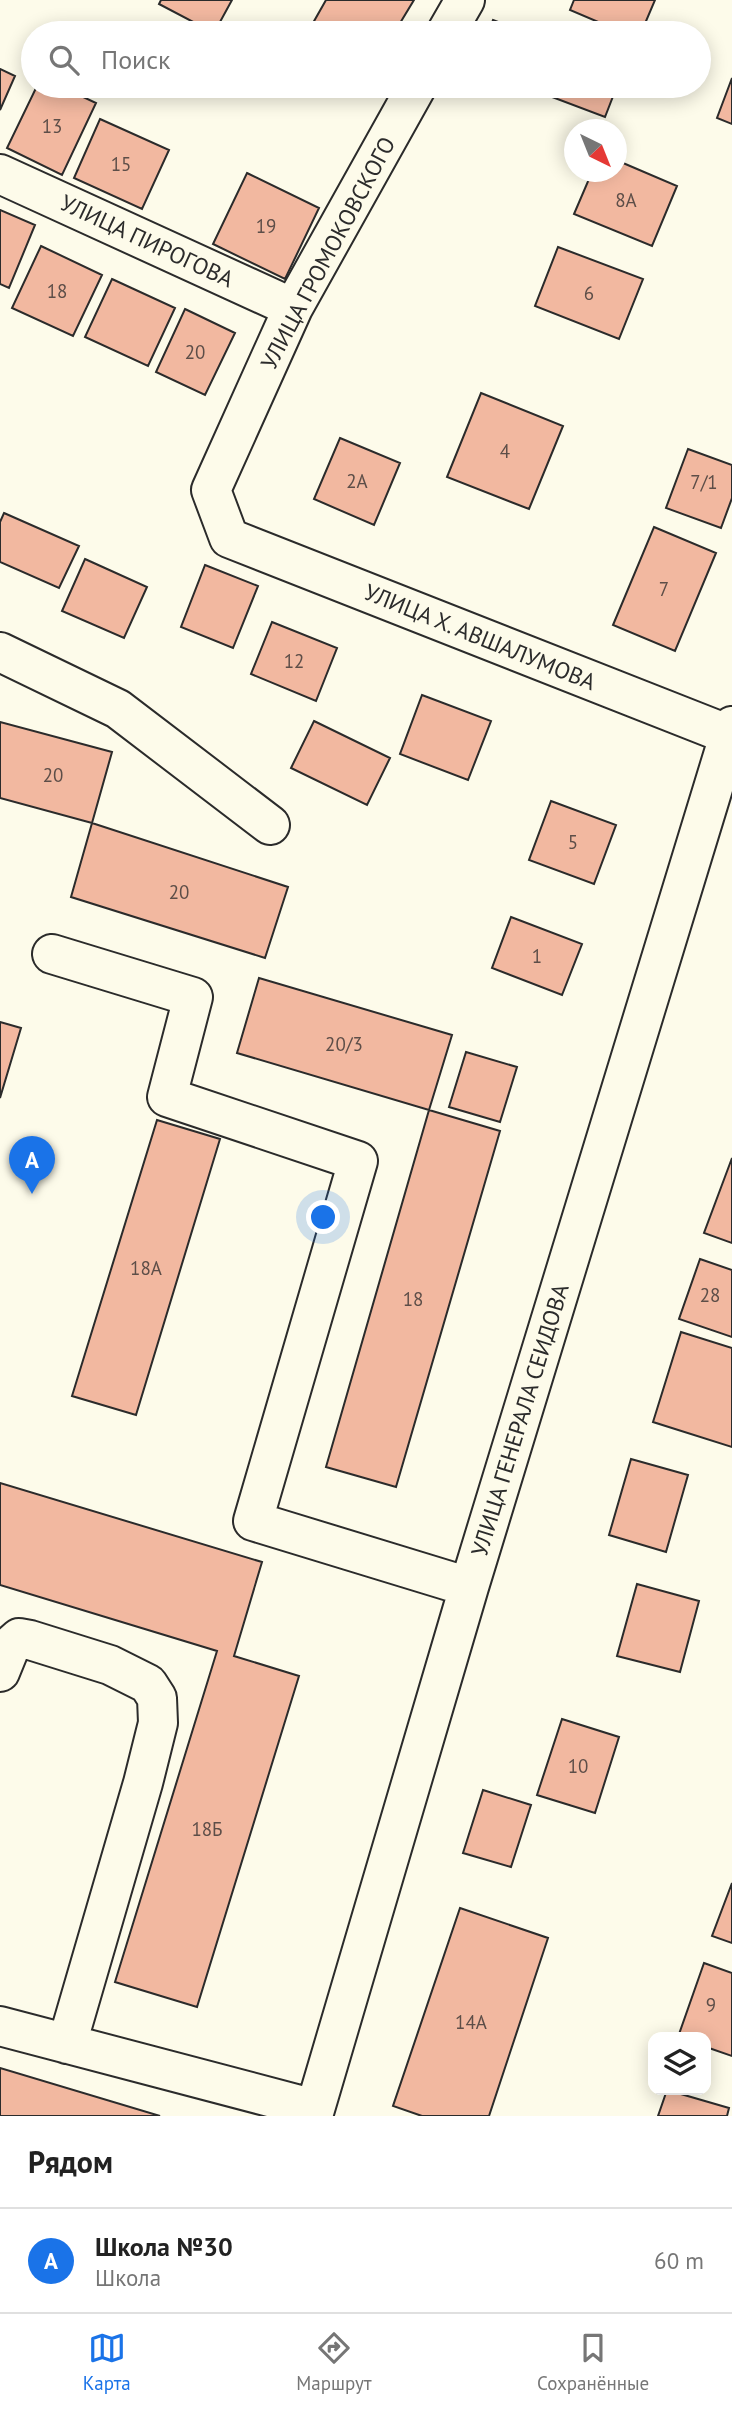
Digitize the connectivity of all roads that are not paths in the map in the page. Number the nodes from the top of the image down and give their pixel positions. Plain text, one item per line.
1 (464, 0) edge
2 (453, 21) edge
3 (410, 98) edge
4 (0, 174) edge
5 (293, 308) junction
6 (229, 538) joint
7 (0, 652) edge
8 (731, 732) edge
9 (270, 825) dead end
10 (52, 954) dead end
11 (469, 1587) junction
12 (0, 1672) edge
13 (0, 2026) edge
14 (67, 2044) junction
15 (314, 2113) edge

1 - 2 street
3 - 5 street, УЛИЦА ГРОМОКОВСКОГО
4 - 5 street, УЛИЦА ПИРОГОВА
5 - 6 street, УЛИЦА ГРОМОКОВСКОГО
6 - 8 street, УЛИЦА Х. АВШАЛУМОВА
7 - 9 street
8 - 11 street, УЛИЦА ГЕНЕРАЛА СЕИДОВА
10 - 11 street
11 - 15 street, УЛИЦА ГЕНЕРАЛА СЕИДОВА
12 - 14 street
13 - 14 street
14 - 15 street

